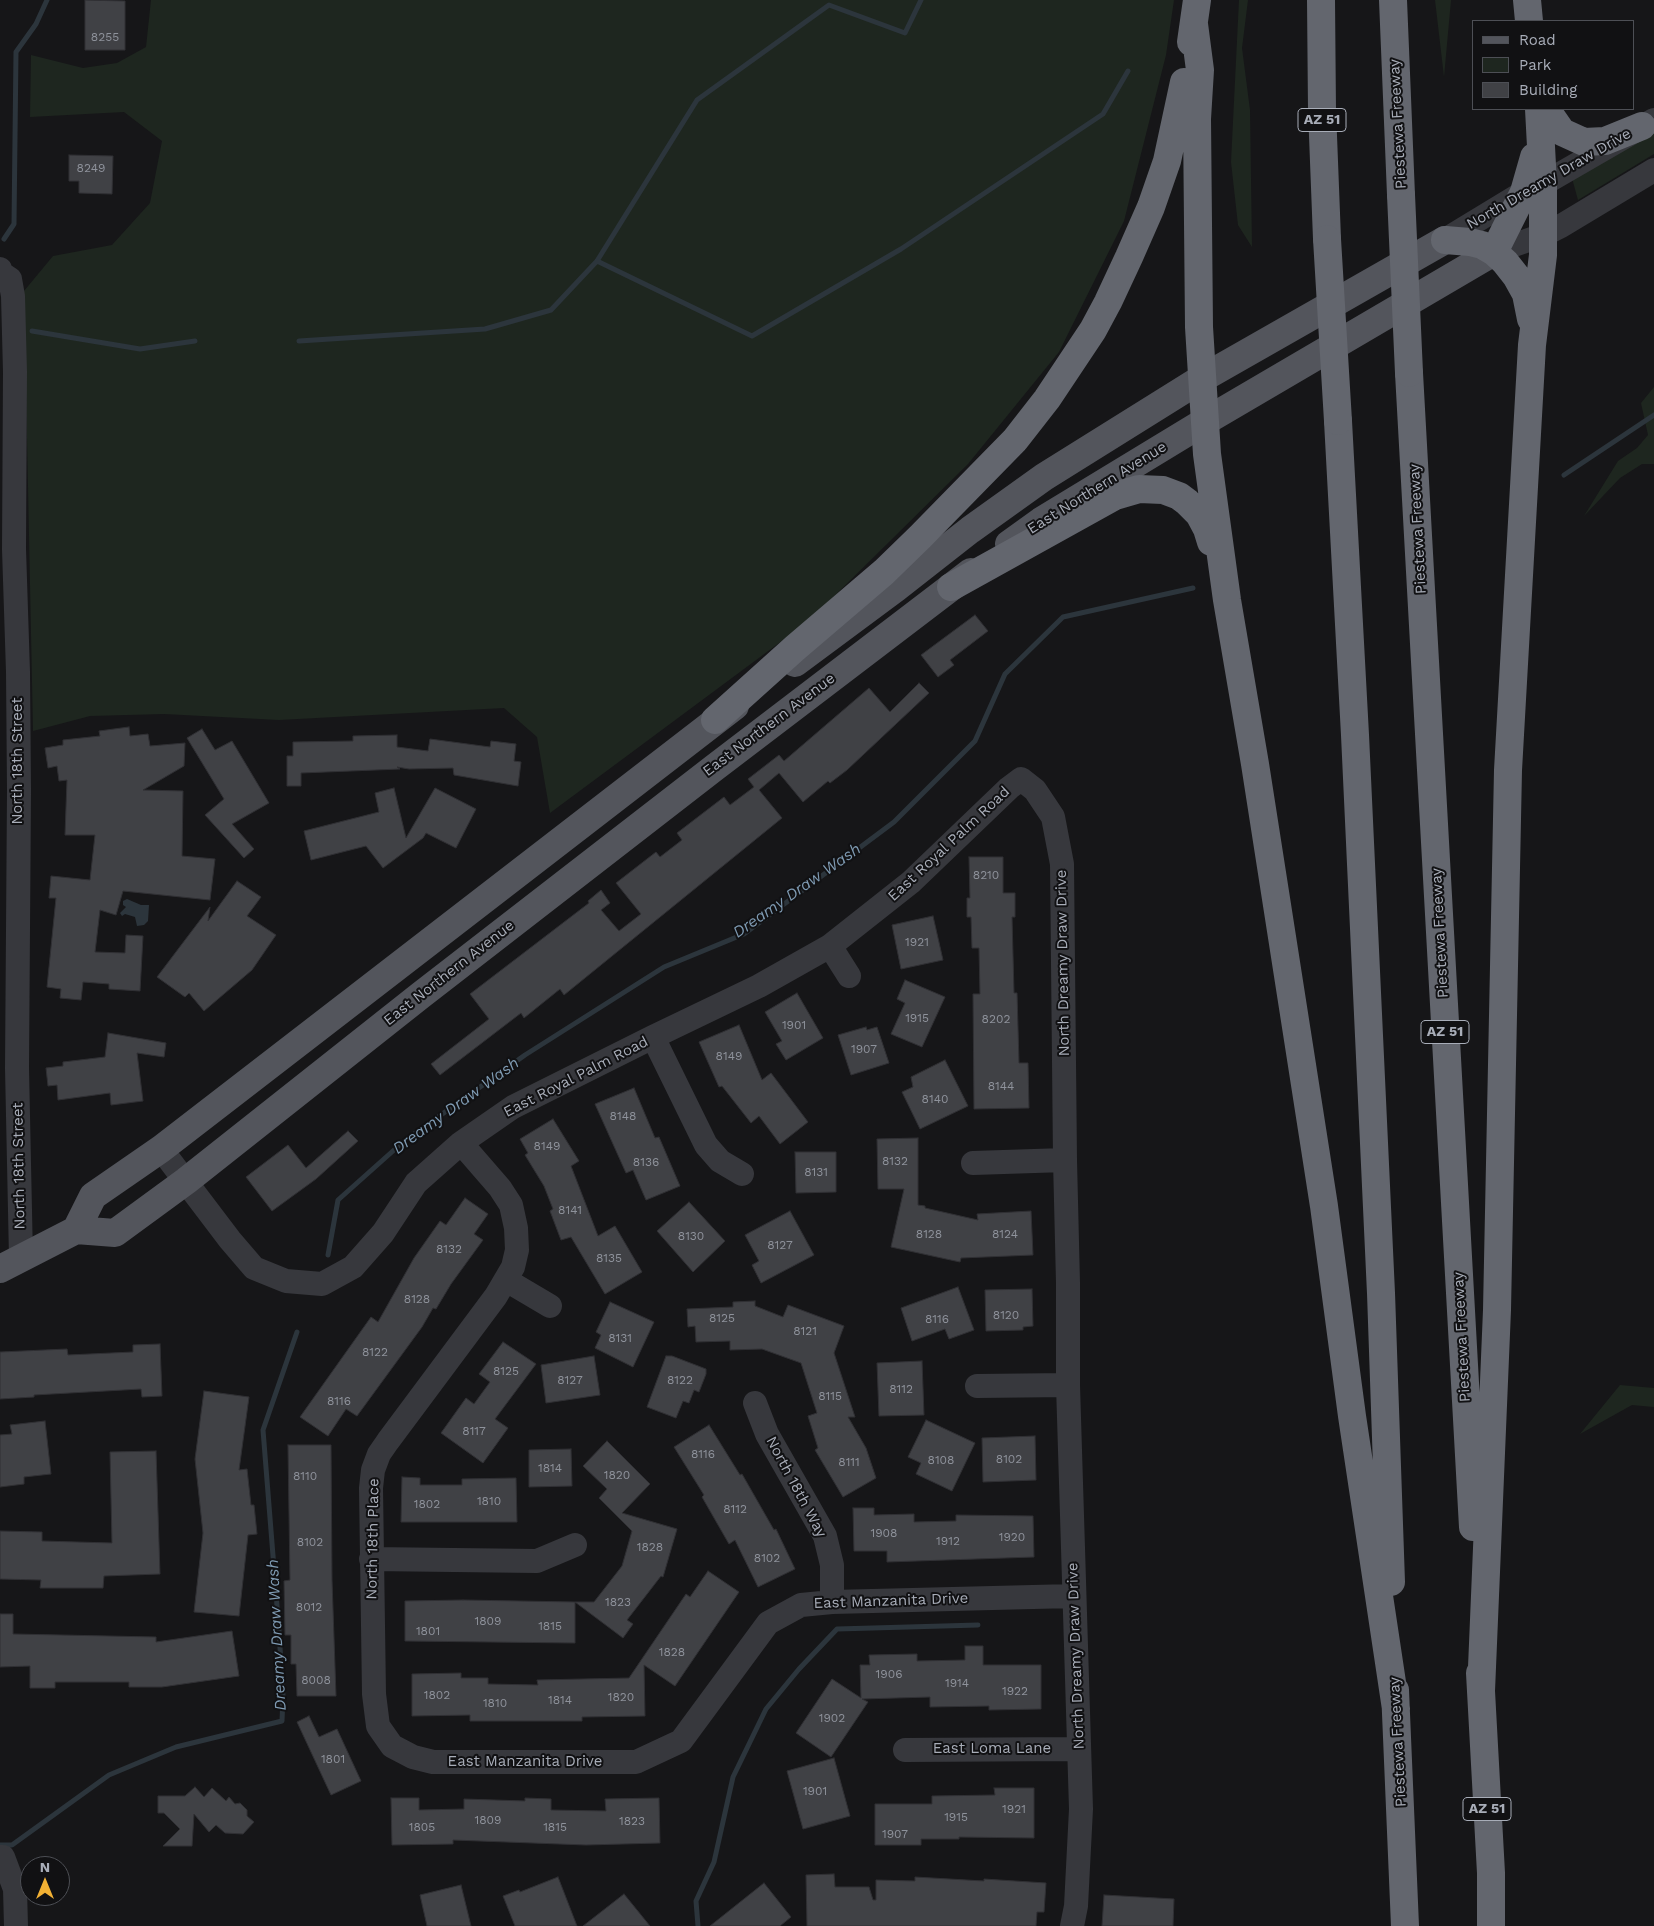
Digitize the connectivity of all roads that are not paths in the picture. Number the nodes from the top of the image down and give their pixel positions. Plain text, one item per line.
1 (1321, 0) edge
2 (1393, 0) edge
3 (1527, 0) edge
4 (1195, 12) edge
5 (1529, 20) edge
6 (1541, 111) edge
7 (1648, 123) edge
8 (1654, 170) edge
9 (1534, 188) junction
10 (1544, 235) junction
11 (1445, 240) junction
12 (1494, 252) junction
13 (0, 272) edge
14 (1531, 356) junction
15 (1201, 379) junction
16 (1204, 422) junction
17 (951, 587) junction
18 (1227, 600) junction
19 (716, 720) junction
20 (1021, 779) joint
21 (10, 791) edge
22 (830, 946) junction
23 (849, 976) dead end
24 (653, 1036) junction
25 (461, 1143) junction
26 (161, 1149) junction
27 (1065, 1160) junction
28 (972, 1163) dead end
29 (742, 1174) dead end
30 (186, 1181) junction
31 (76, 1230) junction
32 (11, 1263) edge
33 (506, 1280) junction
34 (550, 1306) dead end
35 (1068, 1385) junction
36 (977, 1386) dead end
37 (755, 1403) dead end
38 (575, 1544) dead end
39 (371, 1559) junction
40 (1073, 1596) junction
41 (832, 1602) junction
42 (1482, 1692) junction
43 (1396, 1709) junction
44 (392, 1746) joint
45 (1078, 1749) junction
46 (905, 1750) dead end
47 (0, 1857) edge
48 (16, 1926) edge
49 (1072, 1926) edge
50 (1406, 1926) edge
51 (1491, 1926) edge

1 - 43 highway, Piestewa Freeway / AZ 51, bridge
2 - 42 highway, Piestewa Freeway / AZ 51, bridge
3 - 5 highway
4 - 15 highway
4 - 19 highway
6 - 7 highway
6 - 9 highway
7 - 9 street, North Dreamy Draw Drive
8 - 10 street
9 - 10 highway
9 - 11 street, North Dreamy Draw Drive
9 - 12 highway
10 - 12 street
10 - 14 highway
11 - 12 highway
11 - 15 main road
12 - 14 highway
12 - 16 main road, East Northern Avenue
13 - 21 street, North 18th Street
14 - 42 highway
15 - 16 highway
15 - 19 main road
16 - 17 main road, East Northern Avenue
16 - 18 highway
17 - 18 highway
17 - 30 main road, East Northern Avenue
18 - 43 highway
19 - 26 main road
20 - 22 street, East Royal Palm Road
20 - 27 street, North Dreamy Draw Drive
21 - 32 street, North 18th Street
22 - 23 street
22 - 24 street, East Royal Palm Road
24 - 25 street, East Royal Palm Road
24 - 29 street
25 - 30 street, East Royal Palm Road
25 - 33 street, North 18th Place
26 - 30 street, East Royal Palm Road
26 - 31 main road
27 - 28 street
27 - 35 street, North Dreamy Draw Drive
30 - 31 main road, East Northern Avenue
31 - 32 main road
33 - 34 street
33 - 39 street, North 18th Place
35 - 36 street
35 - 40 street, North Dreamy Draw Drive
37 - 41 street, North 18th Way
38 - 39 street
39 - 44 street, North 18th Place
40 - 41 street, East Manzanita Drive
40 - 45 street, North Dreamy Draw Drive
41 - 44 street, East Manzanita Drive
42 - 51 highway, Piestewa Freeway / AZ 51
43 - 50 highway, Piestewa Freeway / AZ 51
45 - 46 street, East Loma Lane
45 - 49 street, North Dreamy Draw Drive
47 - 48 street

